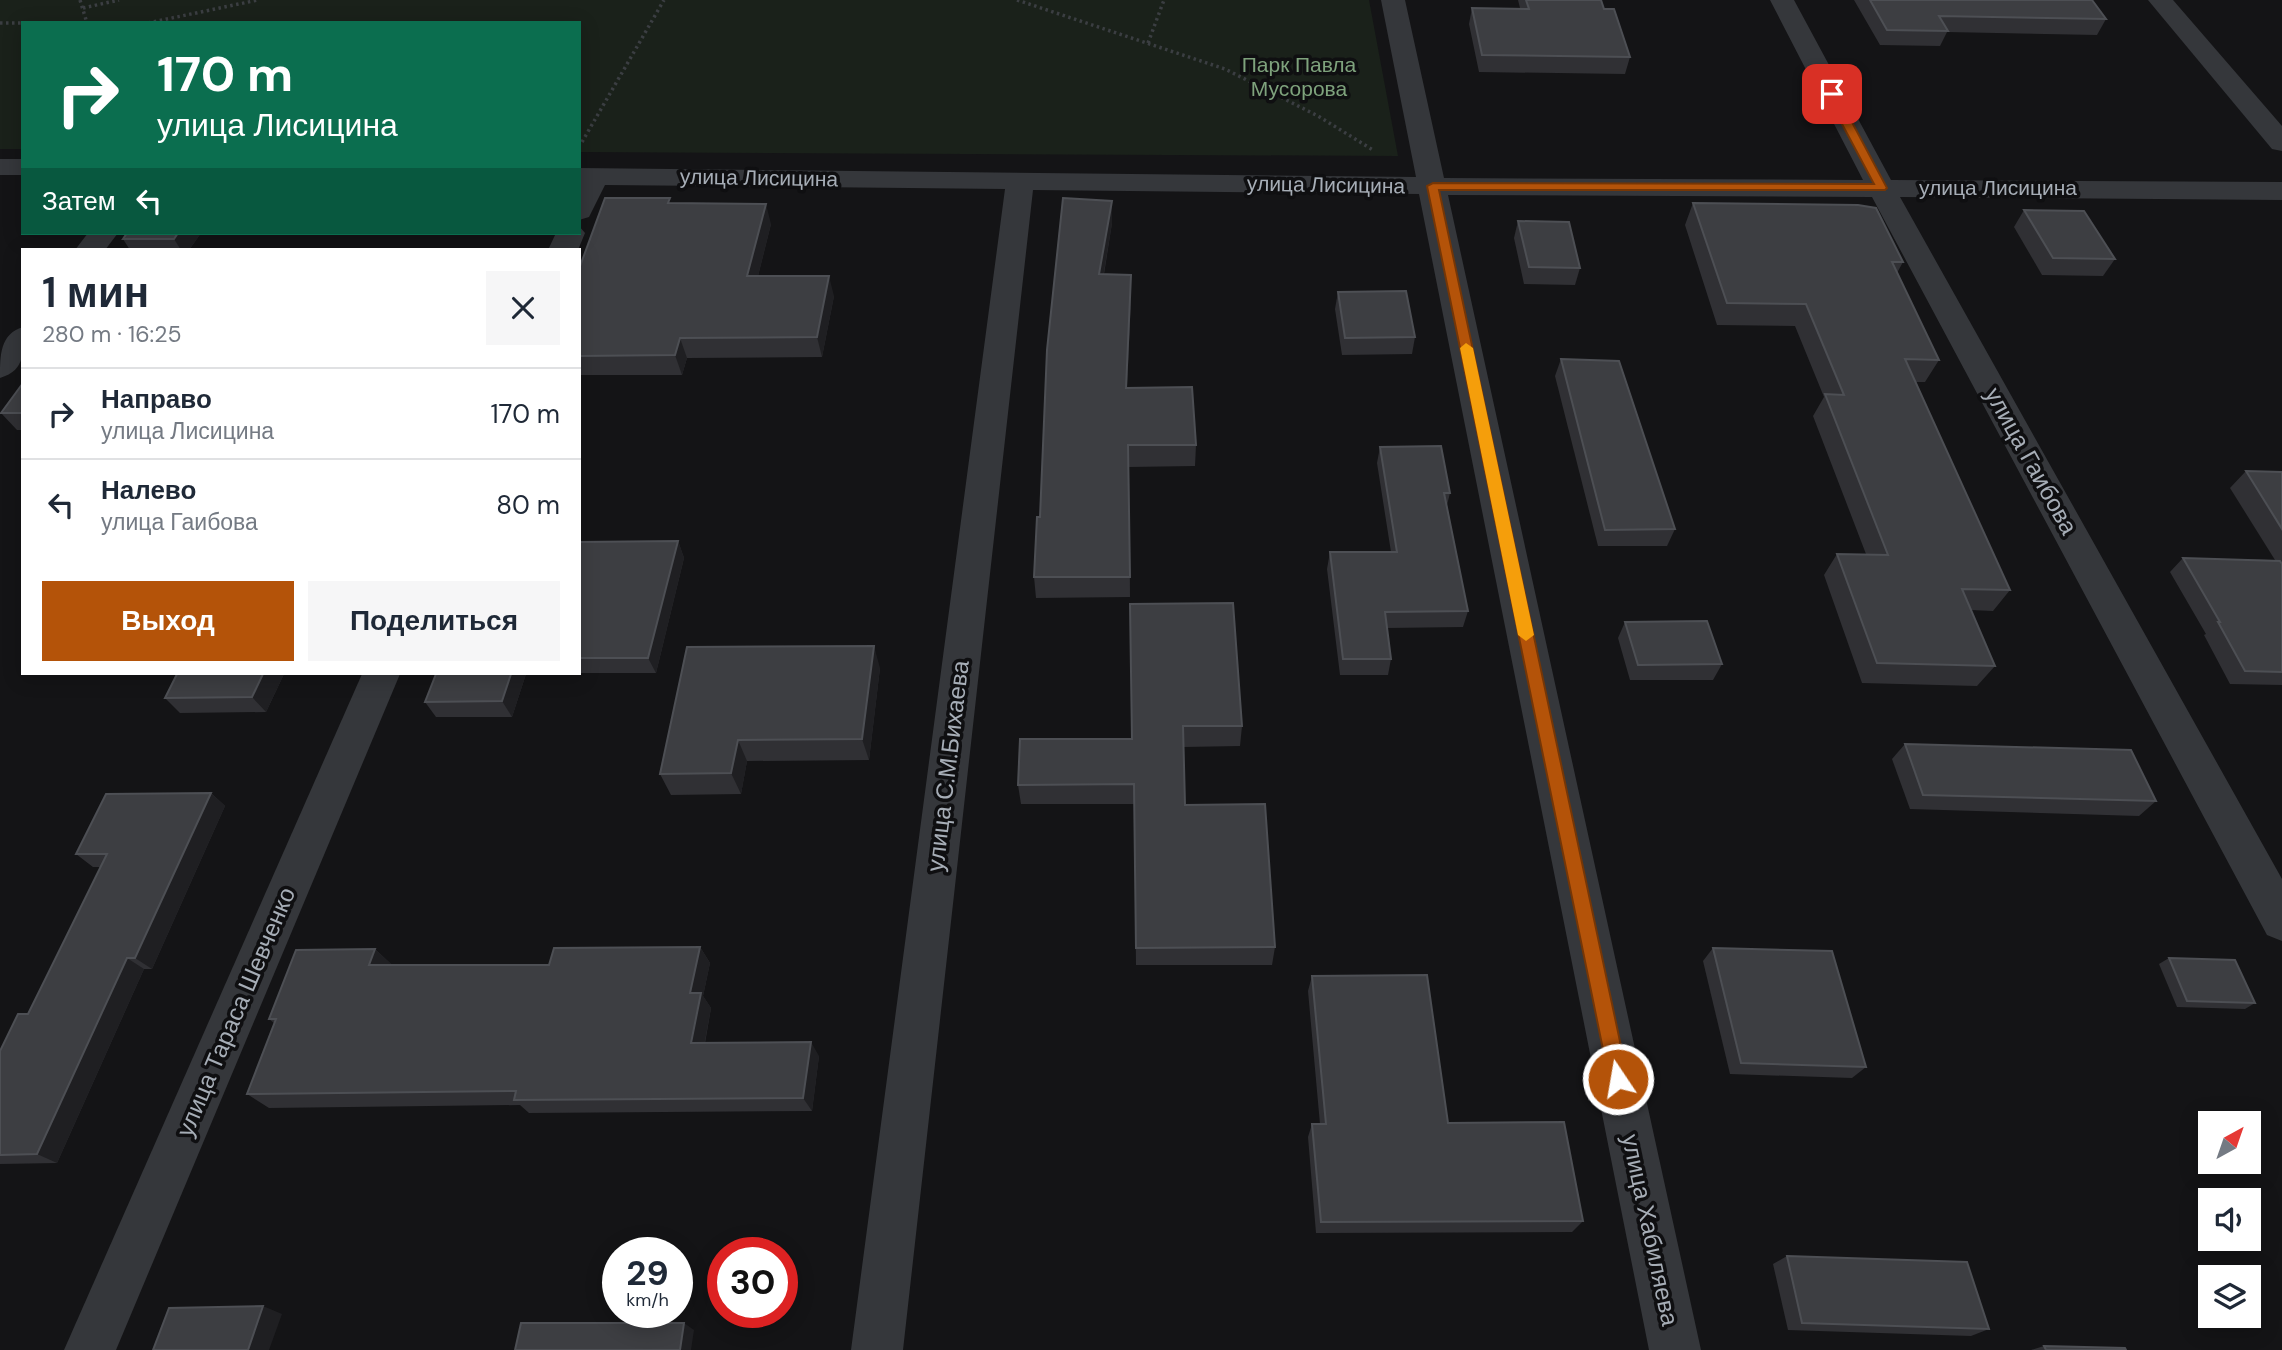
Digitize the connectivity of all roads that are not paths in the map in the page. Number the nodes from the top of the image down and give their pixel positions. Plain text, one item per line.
1 (1393, 0) edge
2 (1782, 0) edge
3 (2160, 0) edge
4 (2282, 143) edge
5 (0, 167) edge
6 (21, 167) edge
7 (587, 176) edge
8 (1020, 182) junction
9 (1433, 186) junction
10 (1881, 188) junction
11 (2282, 191) edge
12 (581, 202) edge
13 (21, 340) edge
14 (0, 367) edge
15 (381, 675) edge
16 (2282, 921) edge
17 (90, 1350) edge
18 (877, 1350) edge
19 (1675, 1350) edge

1 - 9 street, улица Хабиляева
2 - 10 street, улица Гаибова
3 - 4 street
5 - 6 street
7 - 8 street, улица Лисицина
7 - 12 street
8 - 9 street, улица Лисицина
8 - 18 street, улица С.М.Бихаева
9 - 10 street, улица Лисицина
9 - 19 street, улица Хабиляева
10 - 11 street, улица Лисицина
10 - 16 street, улица Гаибова
13 - 14 street
15 - 17 street, улица Тараса Шевченко

